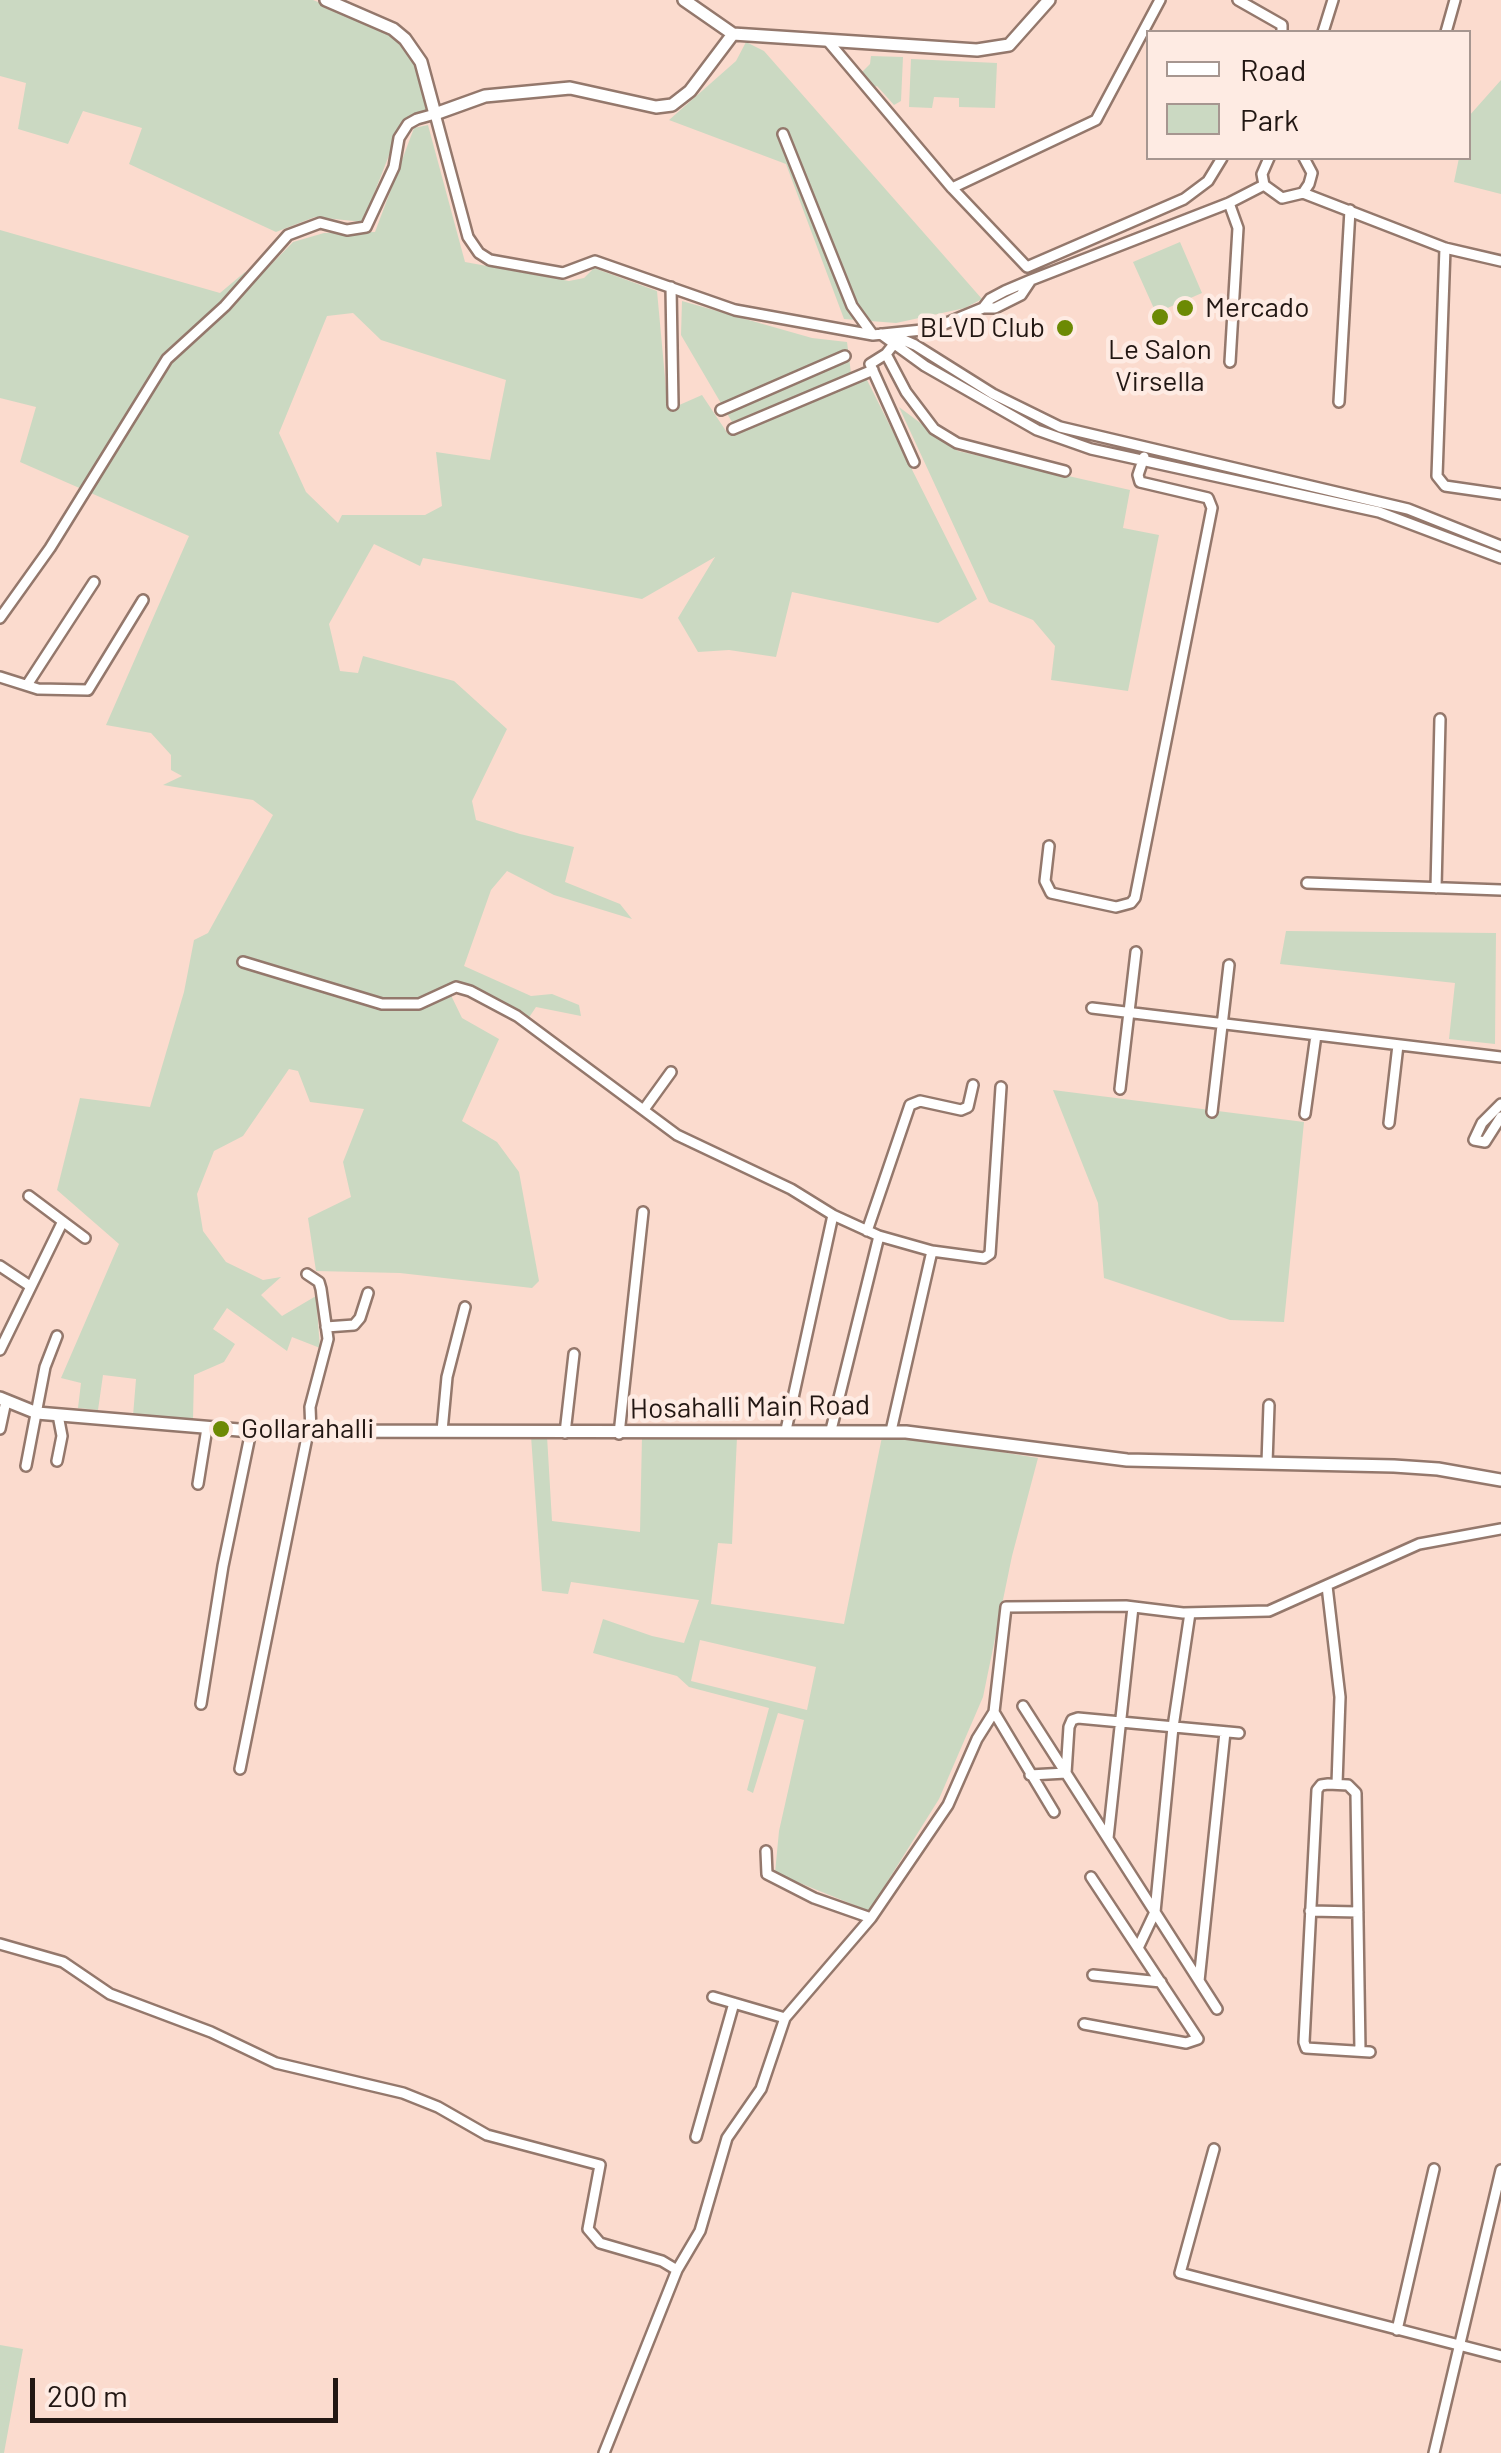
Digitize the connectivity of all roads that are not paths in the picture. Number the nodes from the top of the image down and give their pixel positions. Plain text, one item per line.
1 (326, 0) edge
2 (684, 0) edge
3 (1048, 0) edge
4 (1160, 0) edge
5 (1238, 0) edge
6 (1333, 0) edge
7 (1456, 0) edge
8 (1282, 30) edge
9 (1324, 30) edge
10 (1447, 30) edge
11 (733, 34) junction
12 (827, 40) junction
13 (435, 114) junction
14 (784, 134) dead end
15 (1221, 160) edge
16 (1268, 160) edge
17 (1305, 160) edge
18 (1264, 185) junction
19 (952, 188) junction
20 (1302, 193) junction
21 (1229, 203) junction
22 (1350, 210) junction
23 (1445, 248) junction
24 (1501, 262) edge
25 (671, 287) junction
26 (885, 337) junction
27 (886, 354) junction
28 (844, 356) dead end
29 (1230, 362) dead end
30 (872, 370) junction
31 (1339, 402) dead end
32 (674, 405) dead end
33 (722, 410) dead end
34 (733, 429) dead end
35 (1145, 454) junction
36 (914, 462) dead end
37 (1065, 471) dead end
38 (1501, 494) edge
39 (1501, 546) edge
40 (1501, 558) edge
41 (94, 582) dead end
42 (144, 600) dead end
43 (0, 618) edge
44 (0, 676) edge
45 (28, 685) junction
46 (1440, 719) dead end
47 (1049, 846) dead end
48 (1306, 883) dead end
49 (1436, 888) junction
50 (1501, 890) edge
51 (1136, 952) dead end
52 (243, 962) dead end
53 (1229, 965) dead end
54 (1092, 1008) dead end
55 (1129, 1013) junction
56 (1222, 1024) junction
57 (1316, 1035) junction
58 (1398, 1044) junction
59 (1501, 1057) edge
60 (672, 1072) dead end
61 (973, 1085) dead end
62 (1001, 1087) dead end
63 (1120, 1089) dead end
64 (1501, 1104) edge
65 (645, 1108) junction
66 (1212, 1112) dead end
67 (1305, 1114) dead end
68 (1501, 1118) edge
69 (1389, 1123) dead end
70 (29, 1196) dead end
71 (643, 1212) dead end
72 (833, 1215) junction
73 (62, 1223) junction
74 (867, 1231) junction
75 (878, 1236) junction
76 (85, 1238) dead end
77 (932, 1251) junction
78 (0, 1266) edge
79 (307, 1274) dead end
80 (30, 1286) junction
81 (368, 1294) dead end
82 (465, 1307) dead end
83 (326, 1327) junction
84 (57, 1336) dead end
85 (0, 1350) edge
86 (574, 1354) dead end
87 (3, 1399) edge
88 (1269, 1405) dead end
89 (37, 1413) junction
90 (58, 1415) junction
91 (207, 1428) junction
92 (0, 1429) edge
93 (786, 1430) junction
94 (831, 1430) junction
95 (252, 1431) junction
96 (442, 1431) junction
97 (891, 1431) junction
98 (309, 1432) junction
99 (565, 1433) junction
100 (619, 1434) junction
101 (57, 1462) dead end
102 (1267, 1463) junction
103 (26, 1466) dead end
104 (1501, 1480) edge
105 (198, 1484) dead end
106 (1501, 1529) edge
107 (1328, 1586) junction
108 (1134, 1607) junction
109 (1190, 1613) junction
110 (201, 1704) dead end
111 (1023, 1706) dead end
112 (994, 1712) junction
113 (1121, 1722) junction
114 (1173, 1727) junction
115 (1225, 1732) junction
116 (1238, 1733) dead end
117 (240, 1769) dead end
118 (1066, 1773) junction
119 (1030, 1775) junction
120 (1336, 1784) junction
121 (1054, 1812) dead end
122 (1108, 1838) junction
123 (766, 1851) dead end
124 (1091, 1876) dead end
125 (1155, 1912) junction
126 (1310, 1912) junction
127 (1358, 1912) junction
128 (871, 1918) junction
129 (0, 1944) edge
130 (1138, 1948) junction
131 (1093, 1975) dead end
132 (1199, 1980) junction
133 (1161, 1982) junction
134 (713, 1997) dead end
135 (734, 2003) junction
136 (1217, 2009) dead end
137 (786, 2018) junction
138 (1084, 2024) dead end
139 (696, 2137) dead end
140 (1214, 2149) dead end
141 (1434, 2169) dead end
142 (1501, 2170) edge
143 (677, 2270) junction
144 (1397, 2330) junction
145 (1460, 2346) junction
146 (1501, 2356) edge
147 (604, 2453) edge
148 (1434, 2453) edge

1 - 13 street
2 - 11 street
3 - 12 street
4 - 19 street
5 - 8 street
6 - 9 street
7 - 10 street
11 - 12 street
11 - 13 street
12 - 19 street
13 - 25 street
13 - 43 street
14 - 26 street
15 - 19 street
16 - 18 street
17 - 20 street
18 - 20 street
18 - 21 street
20 - 22 street
21 - 26 street
21 - 29 street
22 - 23 street
22 - 31 street
23 - 24 street
23 - 38 street
25 - 26 street
25 - 32 street
26 - 27 street
26 - 35 street
27 - 30 street
27 - 37 street
28 - 33 street
30 - 34 street
30 - 36 street
35 - 39 street
35 - 40 street
35 - 47 street
41 - 45 street
42 - 45 street
44 - 45 street
46 - 49 street
48 - 49 street
49 - 50 street
51 - 55 street
52 - 65 street
53 - 56 street
54 - 55 street
55 - 56 street
55 - 63 street
56 - 57 street
56 - 66 street
57 - 58 street
57 - 67 street
58 - 59 street
58 - 69 street
60 - 65 street
61 - 74 street
62 - 77 street
64 - 68 street
65 - 72 street
70 - 73 street
71 - 100 street
72 - 74 street
72 - 93 street
73 - 76 street
73 - 80 street
74 - 75 street
75 - 77 street
75 - 94 street
77 - 97 street
78 - 80 street
79 - 83 street
80 - 85 street
81 - 83 street
82 - 96 street
83 - 98 street
84 - 89 street
86 - 99 street
87 - 89 street, Hosahalli Main Road
87 - 92 street
88 - 102 street
89 - 90 street, Hosahalli Main Road
89 - 103 street
90 - 91 street, Hosahalli Main Road
90 - 101 street
91 - 95 street, Hosahalli Main Road
91 - 105 street
93 - 94 street, Hosahalli Main Road
93 - 100 street, Hosahalli Main Road
94 - 97 street, Hosahalli Main Road
95 - 98 street, Hosahalli Main Road
95 - 110 street
96 - 98 street, Hosahalli Main Road
96 - 99 street, Hosahalli Main Road
97 - 102 street, Hosahalli Main Road
98 - 117 street
99 - 100 street, Hosahalli Main Road
102 - 104 street, Hosahalli Main Road
106 - 107 street
107 - 109 street
107 - 120 street
108 - 109 street
108 - 112 street
108 - 113 street
109 - 114 street
111 - 118 street
112 - 119 street
112 - 128 street
113 - 114 street
113 - 118 street
113 - 122 street
114 - 115 street
114 - 125 street
115 - 116 street
115 - 132 street
118 - 119 street
118 - 122 street
119 - 121 street
120 - 126 street
120 - 127 street
122 - 125 street
123 - 128 street
124 - 130 street
125 - 130 street
125 - 132 street
126 - 127 street
126 - 127 street
128 - 137 street
129 - 143 street
130 - 133 street
131 - 133 street
132 - 136 street
133 - 138 street
134 - 135 street
135 - 137 street
135 - 139 street
137 - 143 street
140 - 144 street
141 - 144 street
142 - 145 street
143 - 147 street
144 - 145 street
145 - 146 street
145 - 148 street

